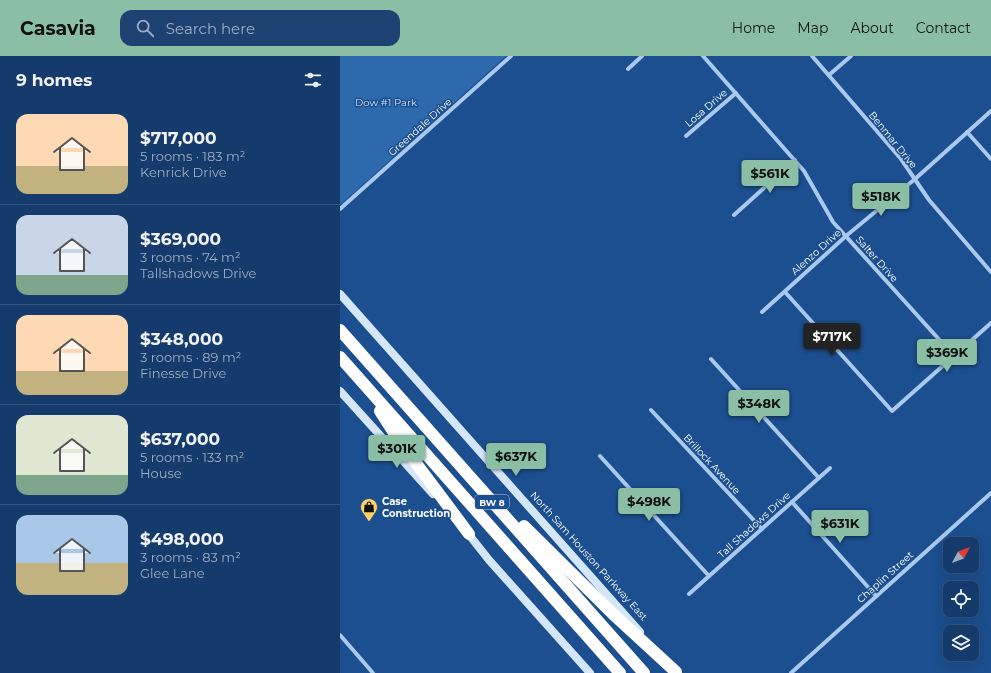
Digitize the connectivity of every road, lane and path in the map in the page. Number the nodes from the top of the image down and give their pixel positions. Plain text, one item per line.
1 (510, 56) edge
2 (642, 56) edge
3 (703, 56) edge
4 (812, 56) edge
5 (851, 56) edge
6 (628, 69) dead end
7 (829, 75) junction
8 (736, 93) junction
9 (991, 111) edge
10 (967, 132) junction
11 (686, 136) dead end
12 (991, 159) edge
13 (795, 160) junction
14 (914, 179) junction
15 (340, 209) edge
16 (734, 215) dead end
17 (846, 236) junction
18 (991, 272) edge
19 (784, 292) junction
20 (340, 294) edge
21 (762, 312) dead end
22 (991, 323) edge
23 (340, 330) edge
24 (954, 356) junction
25 (340, 357) edge
26 (711, 359) dead end
27 (374, 369) junction
28 (360, 379) junction
29 (340, 391) edge
30 (651, 410) dead end
31 (600, 456) dead end
32 (830, 468) dead end
33 (819, 478) junction
34 (991, 493) edge
35 (792, 502) junction
36 (762, 529) junction
37 (469, 534) junction
38 (709, 576) junction
39 (689, 594) dead end
40 (876, 596) junction
41 (340, 635) edge
42 (373, 673) edge
43 (590, 673) edge
44 (620, 673) edge
45 (644, 673) edge
46 (676, 673) edge
47 (790, 673) edge

1 - 15 street, Greendale Drive
2 - 6 street
3 - 8 street, Salter Drive
4 - 7 street, Benmar Drive
5 - 7 street
7 - 14 street, Benmar Drive
8 - 11 street, Losa Drive
8 - 13 street, Salter Drive
9 - 10 street, Alenzo Drive
10 - 12 street
10 - 14 street, Alenzo Drive
13 - 16 street
13 - 17 street, Salter Drive
14 - 17 street, Alenzo Drive
14 - 18 street, Benmar Drive
17 - 19 street, Alenzo Drive
17 - 24 street, Salter Drive
19 - 21 street, Alenzo Drive
19 - 24 street
20 - 46 main road, North Sam Houston Parkway East
22 - 24 street
23 - 27 highway, BW 8
25 - 28 highway, BW 8
26 - 33 street
27 - 45 highway, BW 8
27 - 46 highway
28 - 37 highway
28 - 44 highway, BW 8
29 - 37 main road
30 - 36 street, Brillock Avenue
31 - 38 street
32 - 33 street, Tall Shadows Drive
33 - 35 street, Tall Shadows Drive
34 - 40 street, Chaplin Street
35 - 36 street, Tall Shadows Drive
35 - 40 street
36 - 38 street, Tall Shadows Drive
37 - 43 main road
38 - 39 street, Tall Shadows Drive
40 - 47 street, Chaplin Street
41 - 42 street

